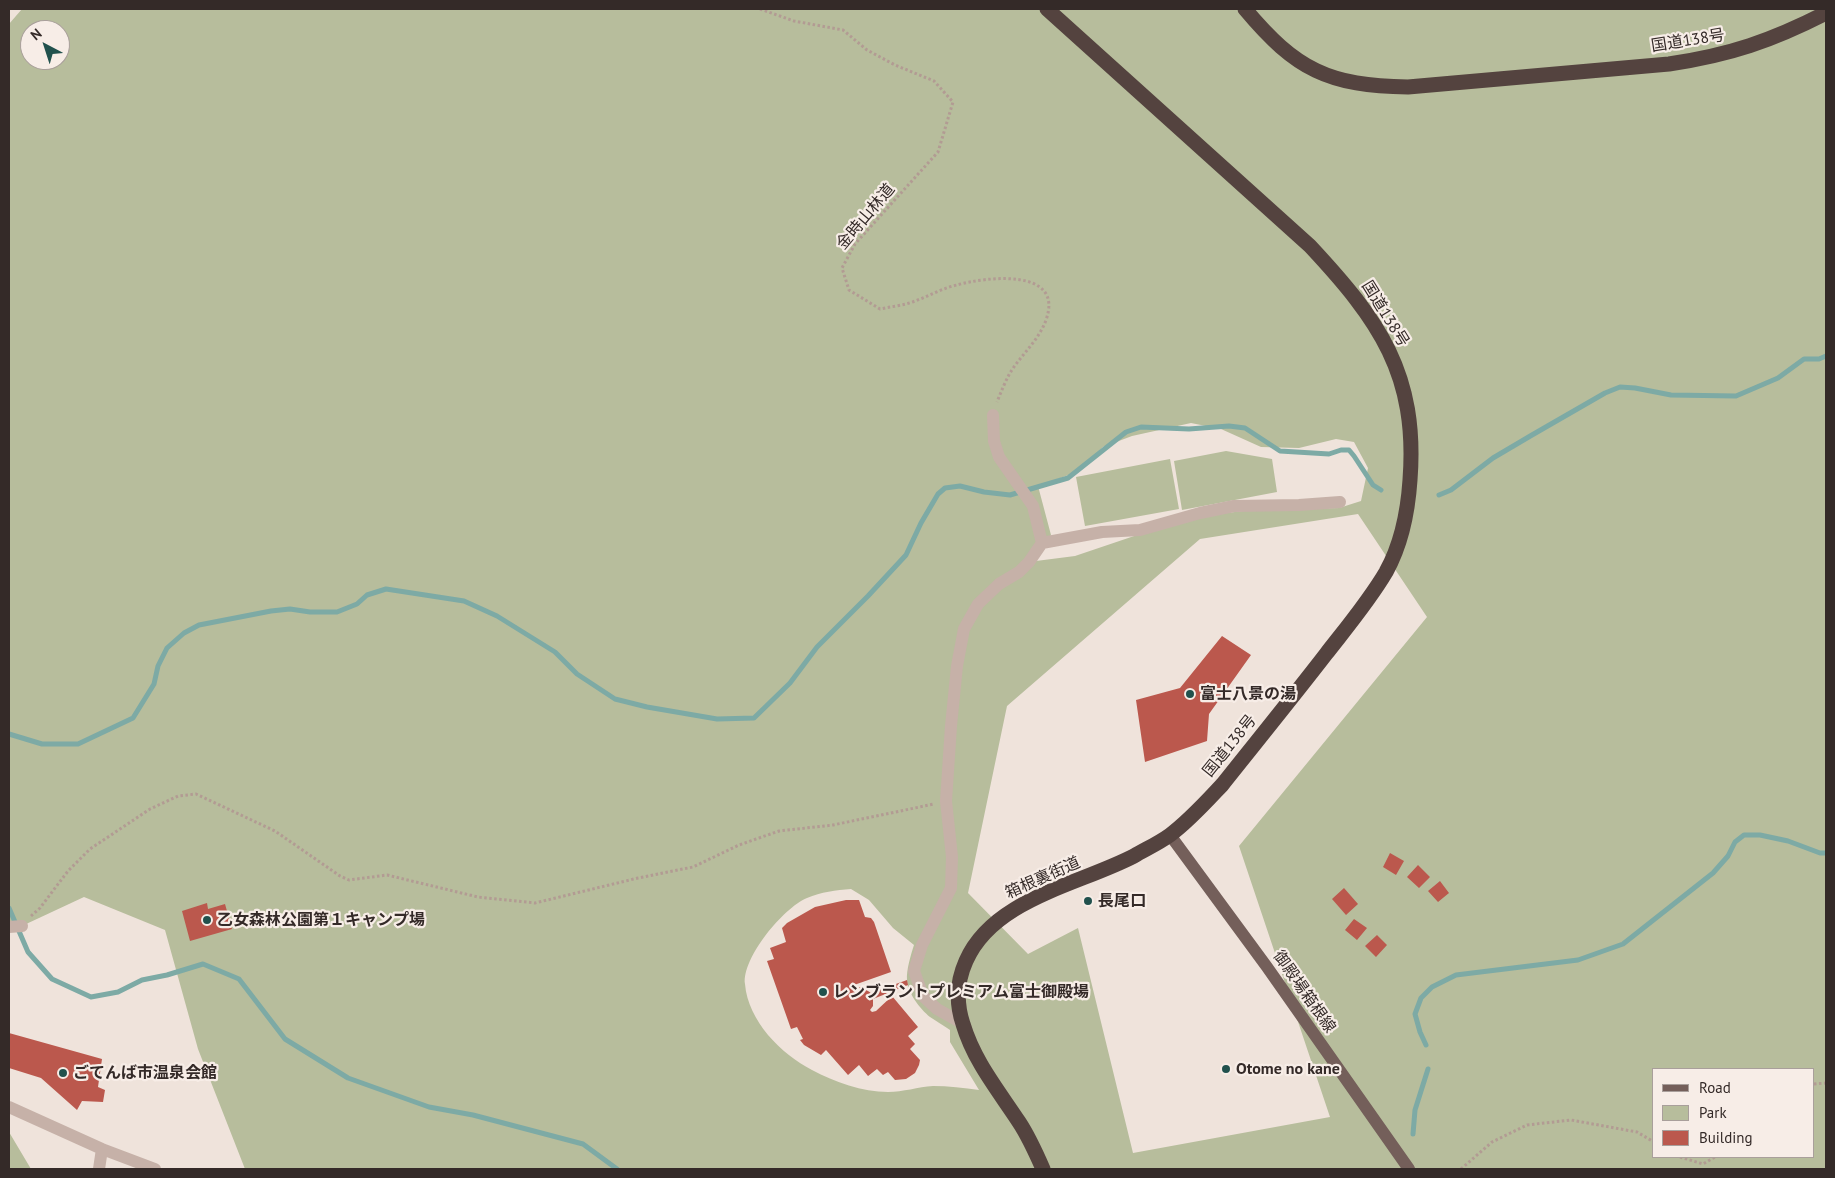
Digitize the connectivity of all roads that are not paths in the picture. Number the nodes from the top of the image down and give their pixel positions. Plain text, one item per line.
1 (1047, 9) edge
2 (1245, 9) edge
3 (1826, 13) edge
4 (993, 415) road end
5 (1340, 502) dead end
6 (1042, 543) junction
7 (1170, 835) junction
8 (22, 926) road end
9 (9, 927) edge
10 (962, 1023) junction
11 (9, 1106) edge
12 (102, 1149) junction
13 (99, 1169) edge
14 (155, 1169) edge
15 (1043, 1169) edge
16 (1409, 1169) edge

1 - 7 highway, 国道138号
2 - 3 highway, 国道138号
4 - 6 street
5 - 6 street
6 - 10 street
7 - 10 highway, 箱根裏街道
7 - 16 main road, 御殿場箱根線
8 - 9 street
10 - 15 highway, 箱根裏街道
11 - 12 street
12 - 13 street
12 - 14 street

